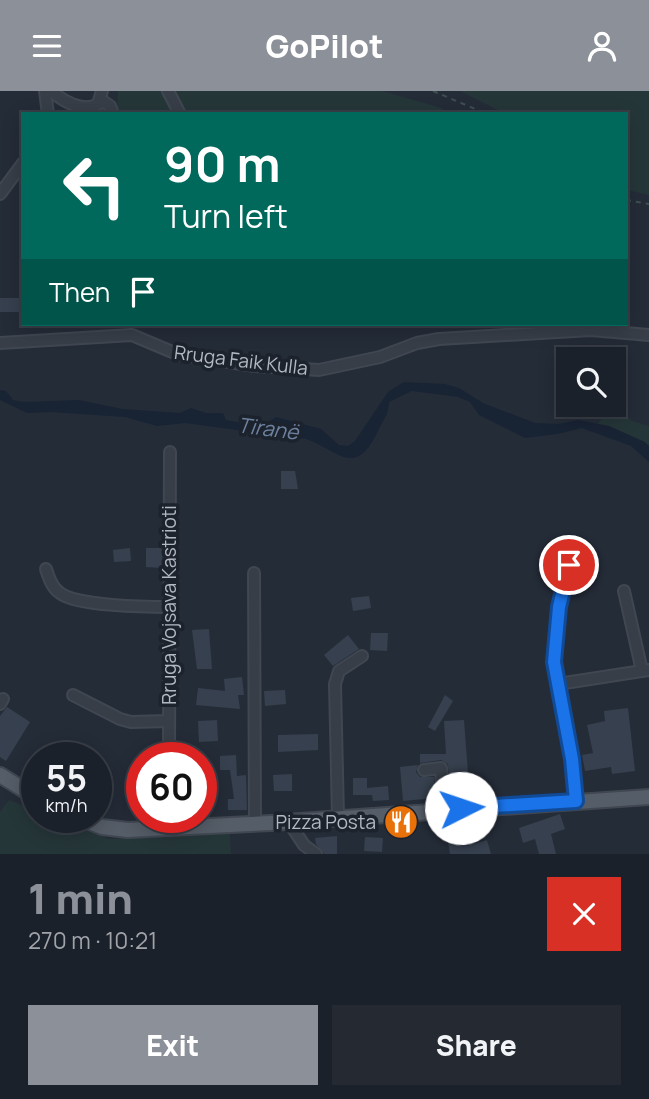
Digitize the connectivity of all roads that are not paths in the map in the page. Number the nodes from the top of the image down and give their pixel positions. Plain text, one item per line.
1 (45, 91) edge
2 (51, 91) edge
3 (63, 91) edge
4 (168, 91) edge
5 (102, 96) edge
6 (74, 105) junction
7 (175, 111) edge
8 (48, 112) edge
9 (112, 112) edge
10 (21, 166) edge
11 (0, 194) edge
12 (94, 326) edge
13 (649, 335) edge
14 (95, 337) junction
15 (0, 343) edge
16 (170, 452) dead end
17 (573, 560) dead end
18 (46, 569) dead end
19 (254, 573) dead end
20 (624, 591) dead end
21 (169, 607) junction
22 (362, 656) dead end
23 (645, 670) edge
24 (558, 684) junction
25 (73, 695) dead end
26 (169, 721) junction
27 (169, 742) edge
28 (424, 770) dead end
29 (0, 775) edge
30 (21, 788) edge
31 (649, 797) edge
32 (576, 801) junction
33 (443, 810) junction
34 (338, 817) junction
35 (288, 821) junction
36 (217, 824) edge
37 (255, 824) junction
38 (313, 853) edge

1 - 8 street
2 - 6 street
3 - 6 street
4 - 7 street
5 - 6 street
5 - 9 street
10 - 11 street
12 - 14 street
13 - 14 street, Rruga Faik Kulla
14 - 15 street, Rruga Faik Kulla
16 - 21 street, Rruga Vojsava Kastrioti
17 - 24 street
18 - 21 street
19 - 37 street
20 - 23 street
21 - 26 street, Rruga Vojsava Kastrioti
22 - 34 street
23 - 24 street
24 - 32 street
25 - 26 street
26 - 27 street, Rruga Vojsava Kastrioti
28 - 33 street
29 - 30 main road
31 - 32 main road
32 - 33 main road
33 - 34 main road
34 - 35 main road
35 - 37 main road
35 - 38 street
36 - 37 main road

